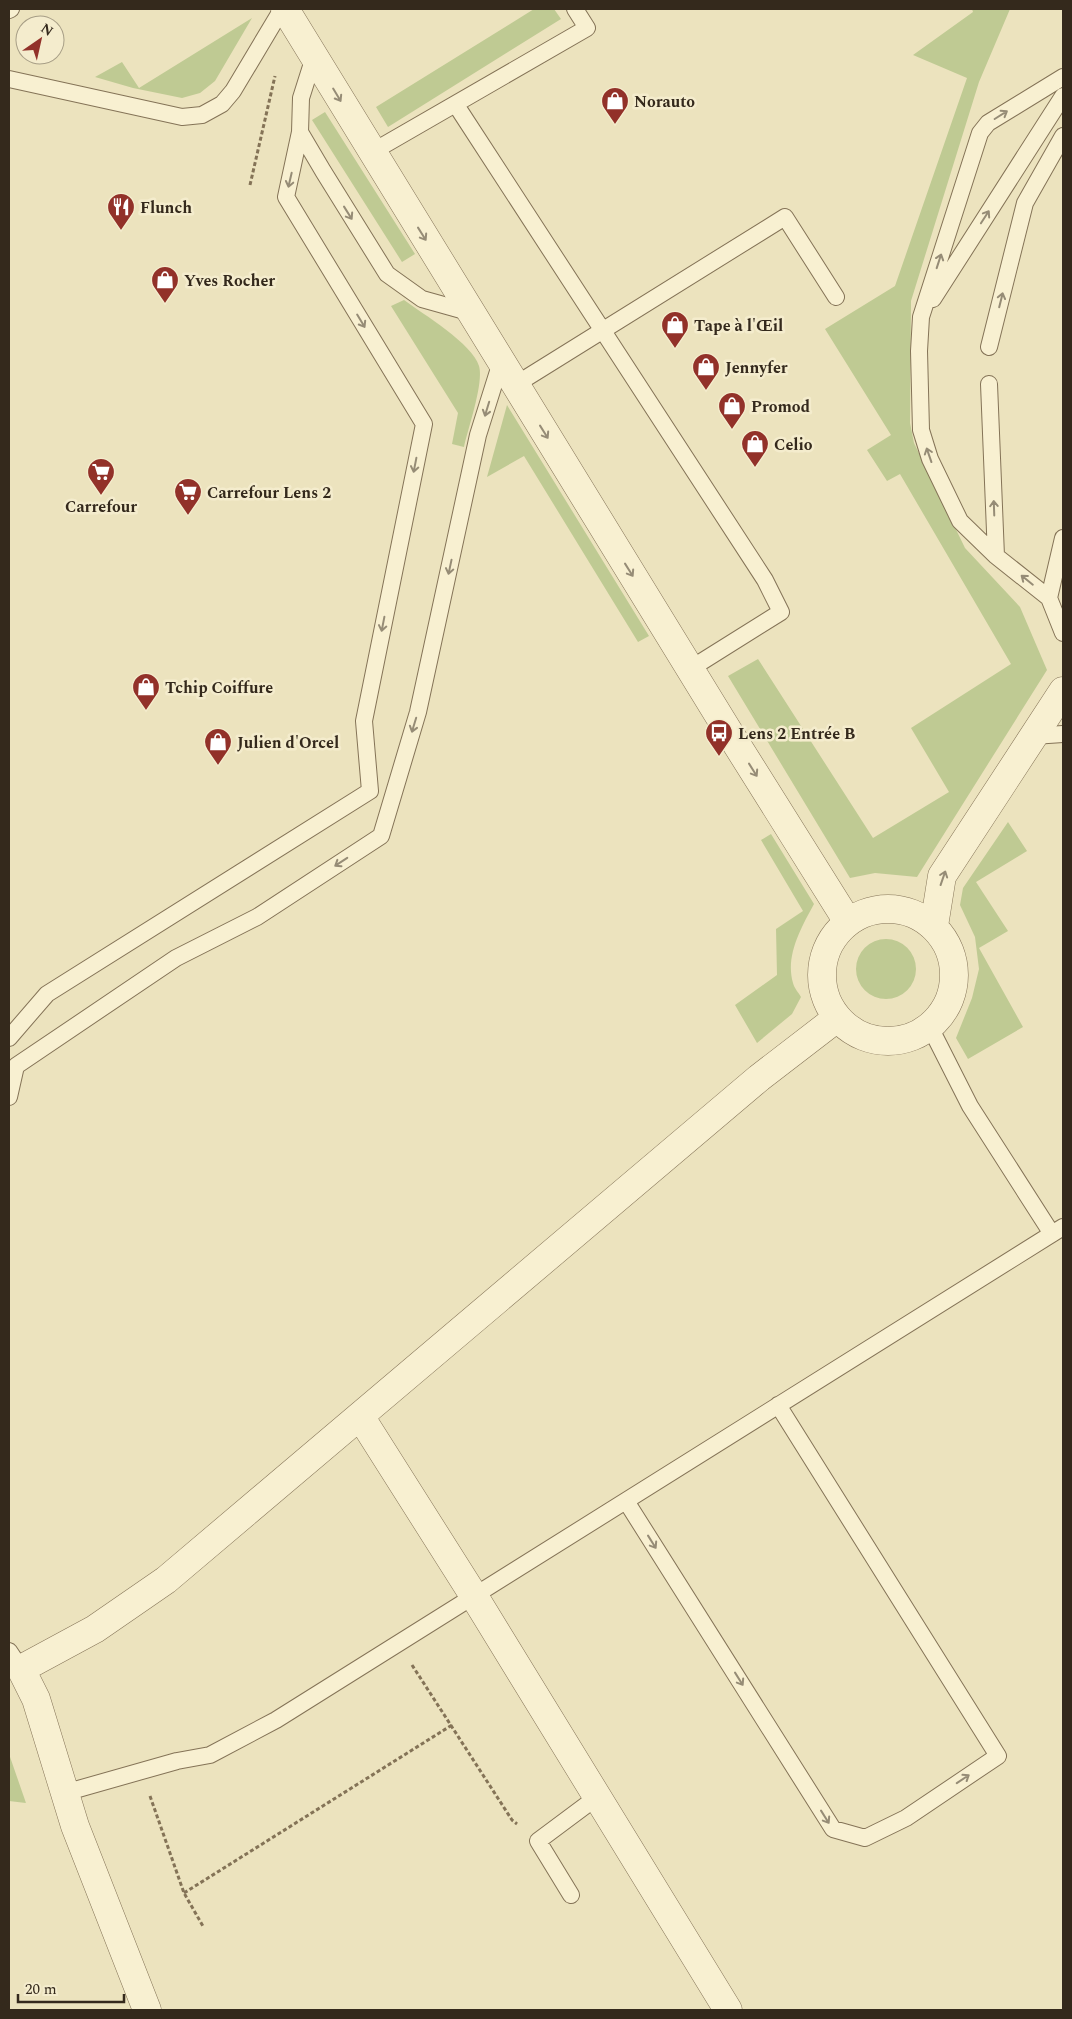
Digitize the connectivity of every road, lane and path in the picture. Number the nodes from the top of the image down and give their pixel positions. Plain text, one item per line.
1 (284, 9) edge
2 (575, 9) edge
3 (307, 46) junction
4 (1063, 77) edge
5 (9, 79) edge
6 (1063, 96) edge
7 (456, 105) junction
8 (300, 132) junction
9 (1063, 136) edge
10 (372, 152) junction
11 (250, 185) dead end
12 (836, 297) dead end
13 (472, 313) junction
14 (921, 317) junction
15 (603, 329) junction
16 (989, 348) dead end
17 (501, 362) junction
18 (989, 384) dead end
19 (515, 385) junction
20 (1063, 538) edge
21 (996, 556) junction
22 (1049, 598) junction
23 (1063, 633) edge
24 (690, 669) junction
25 (1063, 690) edge
26 (1063, 734) edge
27 (1033, 736) junction
28 (848, 922) junction
29 (934, 926) junction
30 (837, 1018) junction
31 (930, 1028) junction
32 (9, 1038) edge
33 (9, 1097) edge
34 (1058, 1230) edge
35 (778, 1405) junction
36 (360, 1416) junction
37 (626, 1501) junction
38 (474, 1596) junction
39 (398, 1643) junction
40 (13, 1662) edge
41 (452, 1725) junction
42 (177, 1761) junction
43 (64, 1793) junction
44 (597, 1797) junction
45 (538, 1841) junction
46 (184, 1892) junction
47 (571, 1895) dead end
48 (204, 1928) dead end
49 (147, 2010) edge
50 (728, 2010) edge

1 - 3 street
1 - 5 lane
2 - 7 lane
3 - 8 lane
3 -> 10 street
3 - 11 path
14 -> 4 lane
14 -> 6 lane
7 - 10 lane
7 - 15 lane
8 -> 13 lane
8 -> 32 lane
16 -> 9 lane
10 -> 13 street
12 - 15 lane
13 - 17 street
21 -> 14 lane
15 - 19 lane
15 - 24 lane
17 - 19 street
17 -> 33 lane
21 -> 18 lane
19 -> 24 street
20 - 22 lane
22 -> 21 lane
22 - 23 lane
24 -> 28 street
25 - 27 street
26 - 27 lane
29 -> 27 street
28 - 29 street
28 - 30 street
29 - 31 street
30 - 31 street
30 - 36 street
31 - 34 lane
34 - 35 lane
35 - 37 lane
37 -> 35 lane
36 - 38 street
36 - 40 street
37 - 38 lane
38 - 39 lane
38 - 44 street
39 - 41 path
39 - 42 lane
40 - 43 street
41 - 45 path
41 - 46 path
42 - 43 lane
42 - 46 path
43 - 49 street
44 - 45 lane
44 - 50 street
45 - 47 lane
46 - 48 path

